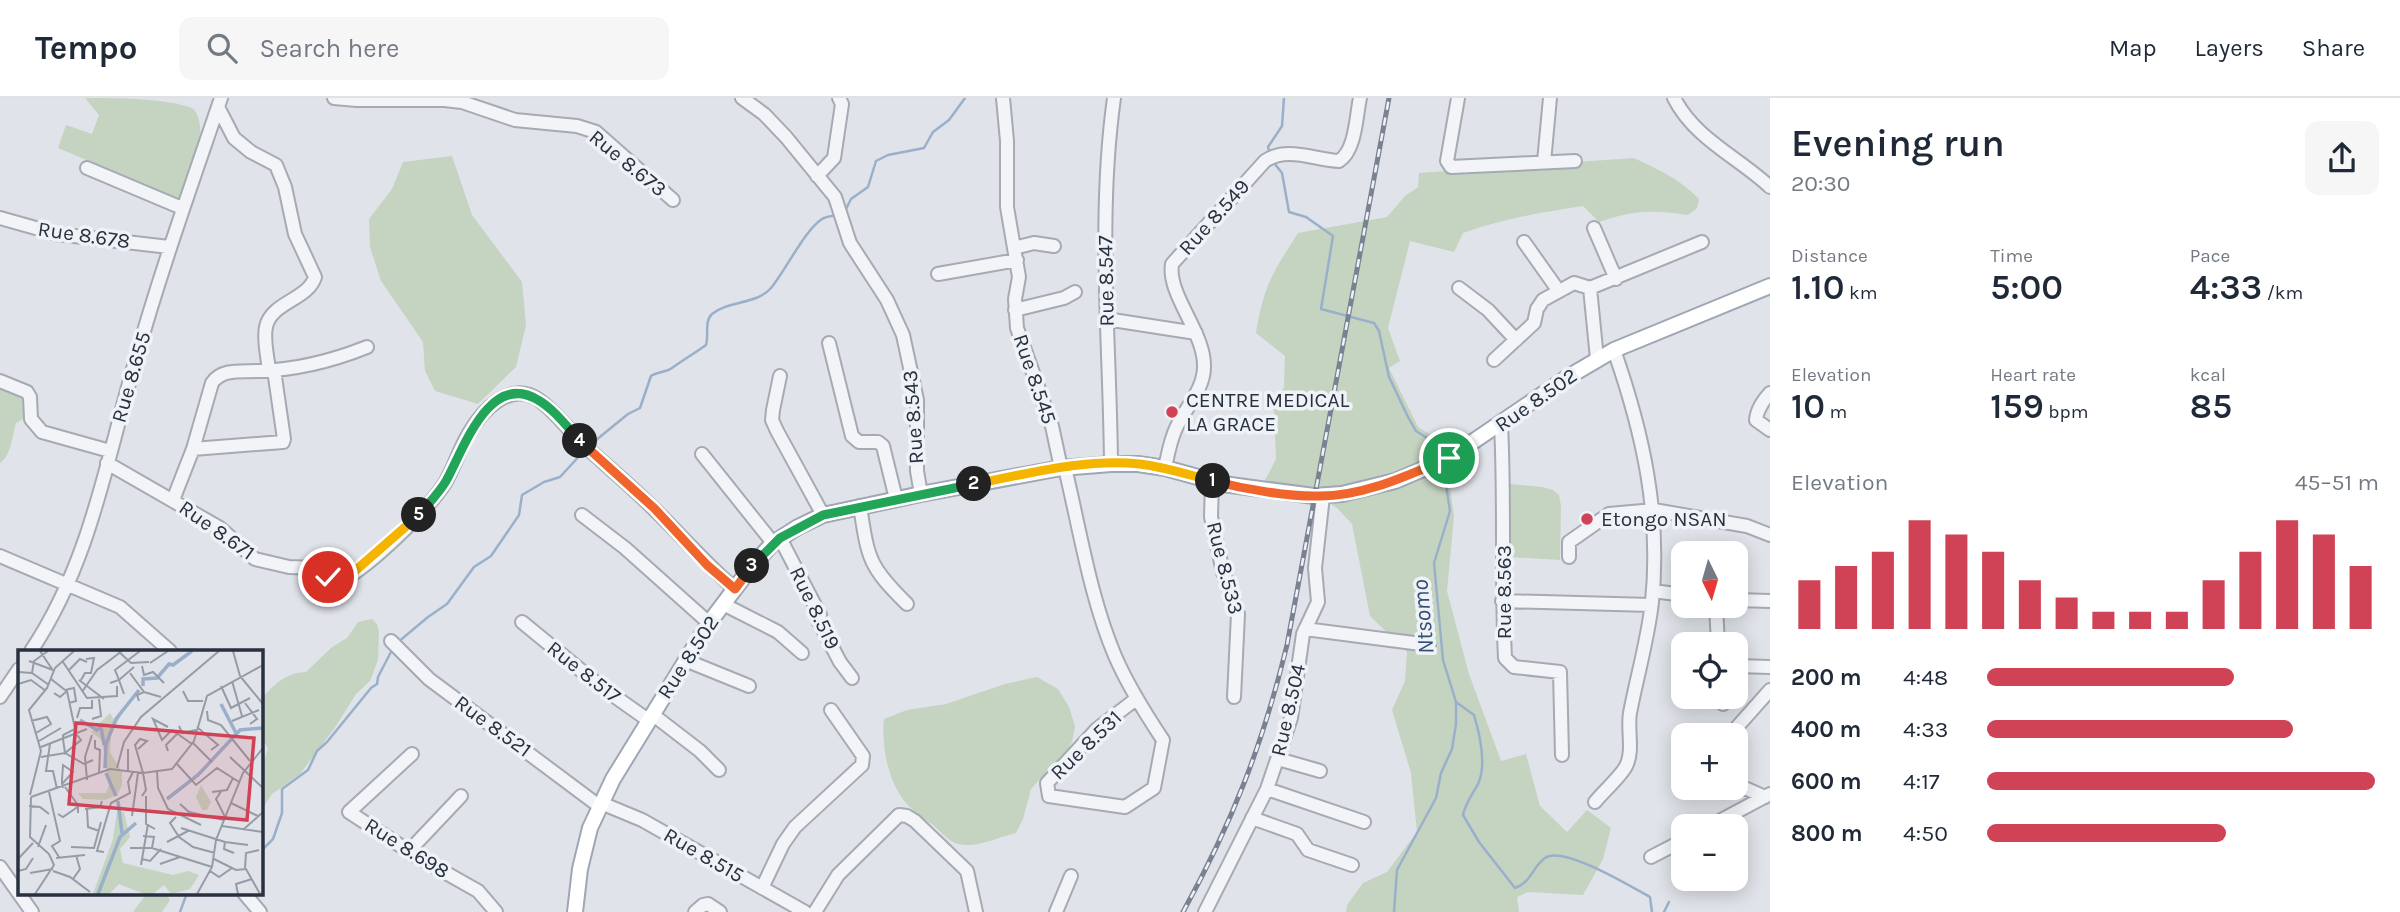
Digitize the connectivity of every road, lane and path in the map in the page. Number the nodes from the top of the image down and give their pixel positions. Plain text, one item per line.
1 (334, 98) edge
2 (404, 98) edge
3 (742, 98) edge
4 (839, 98) edge
5 (1003, 98) edge
6 (1114, 98) edge
7 (1360, 98) edge
8 (1458, 98) edge
9 (1550, 98) edge
10 (1674, 98) edge
11 (219, 102) edge
12 (1574, 161) dead end
13 (1544, 162) junction
14 (87, 168) dead end
15 (817, 176) junction
16 (1770, 187) edge
17 (673, 200) dead end
18 (182, 208) junction
19 (0, 218) edge
20 (1594, 228) dead end
21 (1524, 242) dead end
22 (1702, 242) dead end
23 (1054, 246) dead end
24 (169, 247) junction
25 (1015, 254) junction
26 (938, 274) dead end
27 (1616, 279) junction
28 (1770, 286) edge
29 (1459, 288) dead end
30 (1590, 288) junction
31 (1558, 290) junction
32 (1075, 292) dead end
33 (1015, 310) junction
34 (1106, 319) junction
35 (1196, 333) junction
36 (1516, 340) junction
37 (829, 343) dead end
38 (367, 347) dead end
39 (1614, 350) junction
40 (1597, 359) junction
41 (1494, 360) dead end
42 (272, 371) junction
43 (780, 376) dead end
44 (0, 381) edge
45 (1770, 393) edge
46 (1501, 425) junction
47 (1770, 430) edge
48 (193, 449) junction
49 (702, 454) dead end
50 (108, 457) junction
51 (1111, 464) junction
52 (1063, 468) junction
53 (1165, 468) junction
54 (1212, 481) junction
55 (921, 494) junction
56 (1323, 496) junction
57 (896, 499) junction
58 (173, 500) junction
59 (860, 506) junction
60 (1654, 510) junction
61 (582, 515) dead end
62 (823, 515) junction
63 (1770, 535) edge
64 (776, 540) junction
65 (0, 556) edge
66 (1569, 557) dead end
67 (69, 584) junction
68 (735, 589) junction
69 (1653, 591) junction
70 (1671, 593) edge
71 (1748, 600) edge
72 (1502, 601) junction
73 (1770, 601) edge
74 (723, 604) junction
75 (907, 604) dead end
76 (1651, 605) junction
77 (522, 622) dead end
78 (709, 623) junction
79 (1305, 629) junction
80 (391, 641) dead end
81 (1429, 645) dead end
82 (32, 650) edge
83 (169, 650) edge
84 (802, 653) dead end
85 (685, 660) junction
86 (1748, 666) edge
87 (1770, 667) edge
88 (852, 678) dead end
89 (15, 682) edge
90 (749, 686) dead end
91 (1770, 690) edge
92 (0, 697) edge
93 (1234, 697) dead end
94 (1136, 699) junction
95 (831, 710) dead end
96 (650, 717) junction
97 (1741, 723) edge
98 (412, 754) dead end
99 (1562, 755) dead end
100 (1278, 759) junction
101 (719, 770) dead end
102 (1320, 771) dead end
103 (1267, 789) junction
104 (1748, 789) edge
105 (461, 796) dead end
106 (1767, 796) edge
107 (1595, 802) dead end
108 (600, 805) junction
109 (1733, 814) edge
110 (1252, 818) junction
111 (1364, 822) dead end
112 (1671, 847) edge
113 (409, 851) junction
114 (1651, 857) dead end
115 (1352, 865) dead end
116 (0, 867) edge
117 (1071, 876) dead end
118 (762, 888) junction
119 (18, 892) edge
120 (19, 894) edge
121 (245, 894) edge
122 (32, 912) edge
123 (260, 912) edge
124 (496, 912) edge
125 (575, 912) edge
126 (695, 912) edge
127 (720, 912) edge
128 (805, 912) edge
129 (816, 912) edge
130 (976, 912) edge
131 (1056, 912) edge
132 (1205, 912) edge

1 - 2 street, Rue 8.673
2 - 17 street, Rue 8.673
3 - 15 street, Rue 8.543
4 - 15 street
5 - 25 street, Rue 8.545
6 - 34 street, Rue 8.547
7 - 35 street, Rue 8.549
8 - 13 street
9 - 13 street
10 - 16 street
11 - 18 street, Rue 8.655
11 - 42 street
12 - 13 street
14 - 18 street
15 - 55 street, Rue 8.543
18 - 24 street, Rue 8.655
19 - 24 street, Rue 8.678
20 - 27 street
21 - 31 street
22 - 27 street
23 - 25 street
24 - 50 street, Rue 8.655
25 - 26 street
25 - 33 street, Rue 8.545
27 - 30 street
28 - 39 main road, Rue 8.502
29 - 36 street
30 - 31 street
30 - 40 street
31 - 36 street
32 - 33 street
33 - 52 street, Rue 8.545
34 - 35 street
34 - 51 street, Rue 8.547
35 - 53 street, Rue 8.549
36 - 41 street
37 - 57 street
38 - 42 street
39 - 40 main road, Rue 8.502
39 - 60 street
40 - 46 main road, Rue 8.502
42 - 48 street
42 - 48 street
43 - 62 street
44 - 50 street, Rue 8.671
45 - 47 street
46 - 56 main road, Rue 8.502
46 - 72 street, Rue 8.563
48 - 58 street
49 - 64 street, Rue 8.519
50 - 58 street, Rue 8.671
50 - 67 street, Rue 8.655
51 - 52 main road, Rue 8.502
51 - 53 main road, Rue 8.502
52 - 55 main road, Rue 8.502
52 - 94 street, Rue 8.531
53 - 54 main road, Rue 8.502
54 - 56 main road, Rue 8.502
54 - 93 street, Rue 8.533
55 - 57 main road, Rue 8.502
56 - 79 street, Rue 8.504
57 - 59 main road, Rue 8.502
58 - 68 street, Rue 8.671
59 - 62 main road, Rue 8.502
59 - 75 street
60 - 63 street
60 - 66 street
60 - 69 street
61 - 78 street
62 - 64 main road, Rue 8.502
64 - 68 main road, Rue 8.502
64 - 88 street, Rue 8.519
65 - 67 street
67 - 82 street, Rue 8.655
67 - 83 street
68 - 74 main road, Rue 8.502
69 - 70 street
69 - 76 street
71 - 73 street
72 - 76 street
72 - 99 street, Rue 8.563
74 - 78 main road, Rue 8.502
74 - 84 street
76 - 107 street
77 - 96 street, Rue 8.517
78 - 85 main road, Rue 8.502
79 - 81 street
79 - 100 street, Rue 8.504
80 - 108 street, Rue 8.521
85 - 90 street
85 - 96 main road, Rue 8.502
86 - 87 street
89 - 92 street
91 - 97 street
94 - 94 street, Rue 8.531
95 - 118 street
96 - 101 street
96 - 108 main road, Rue 8.502
98 - 113 street, Rue 8.698
100 - 102 street
100 - 103 street, Rue 8.504
103 - 110 street, Rue 8.504
103 - 111 street
104 - 106 street
105 - 113 street
106 - 109 street
108 - 118 street, Rue 8.515
108 - 125 main road, Rue 8.502
110 - 115 street
110 - 132 street, Rue 8.504
112 - 114 street
113 - 124 street, Rue 8.698
116 - 119 street
117 - 131 street
118 - 128 street, Rue 8.515
120 - 122 street
121 - 123 street
126 - 127 street
129 - 130 street

